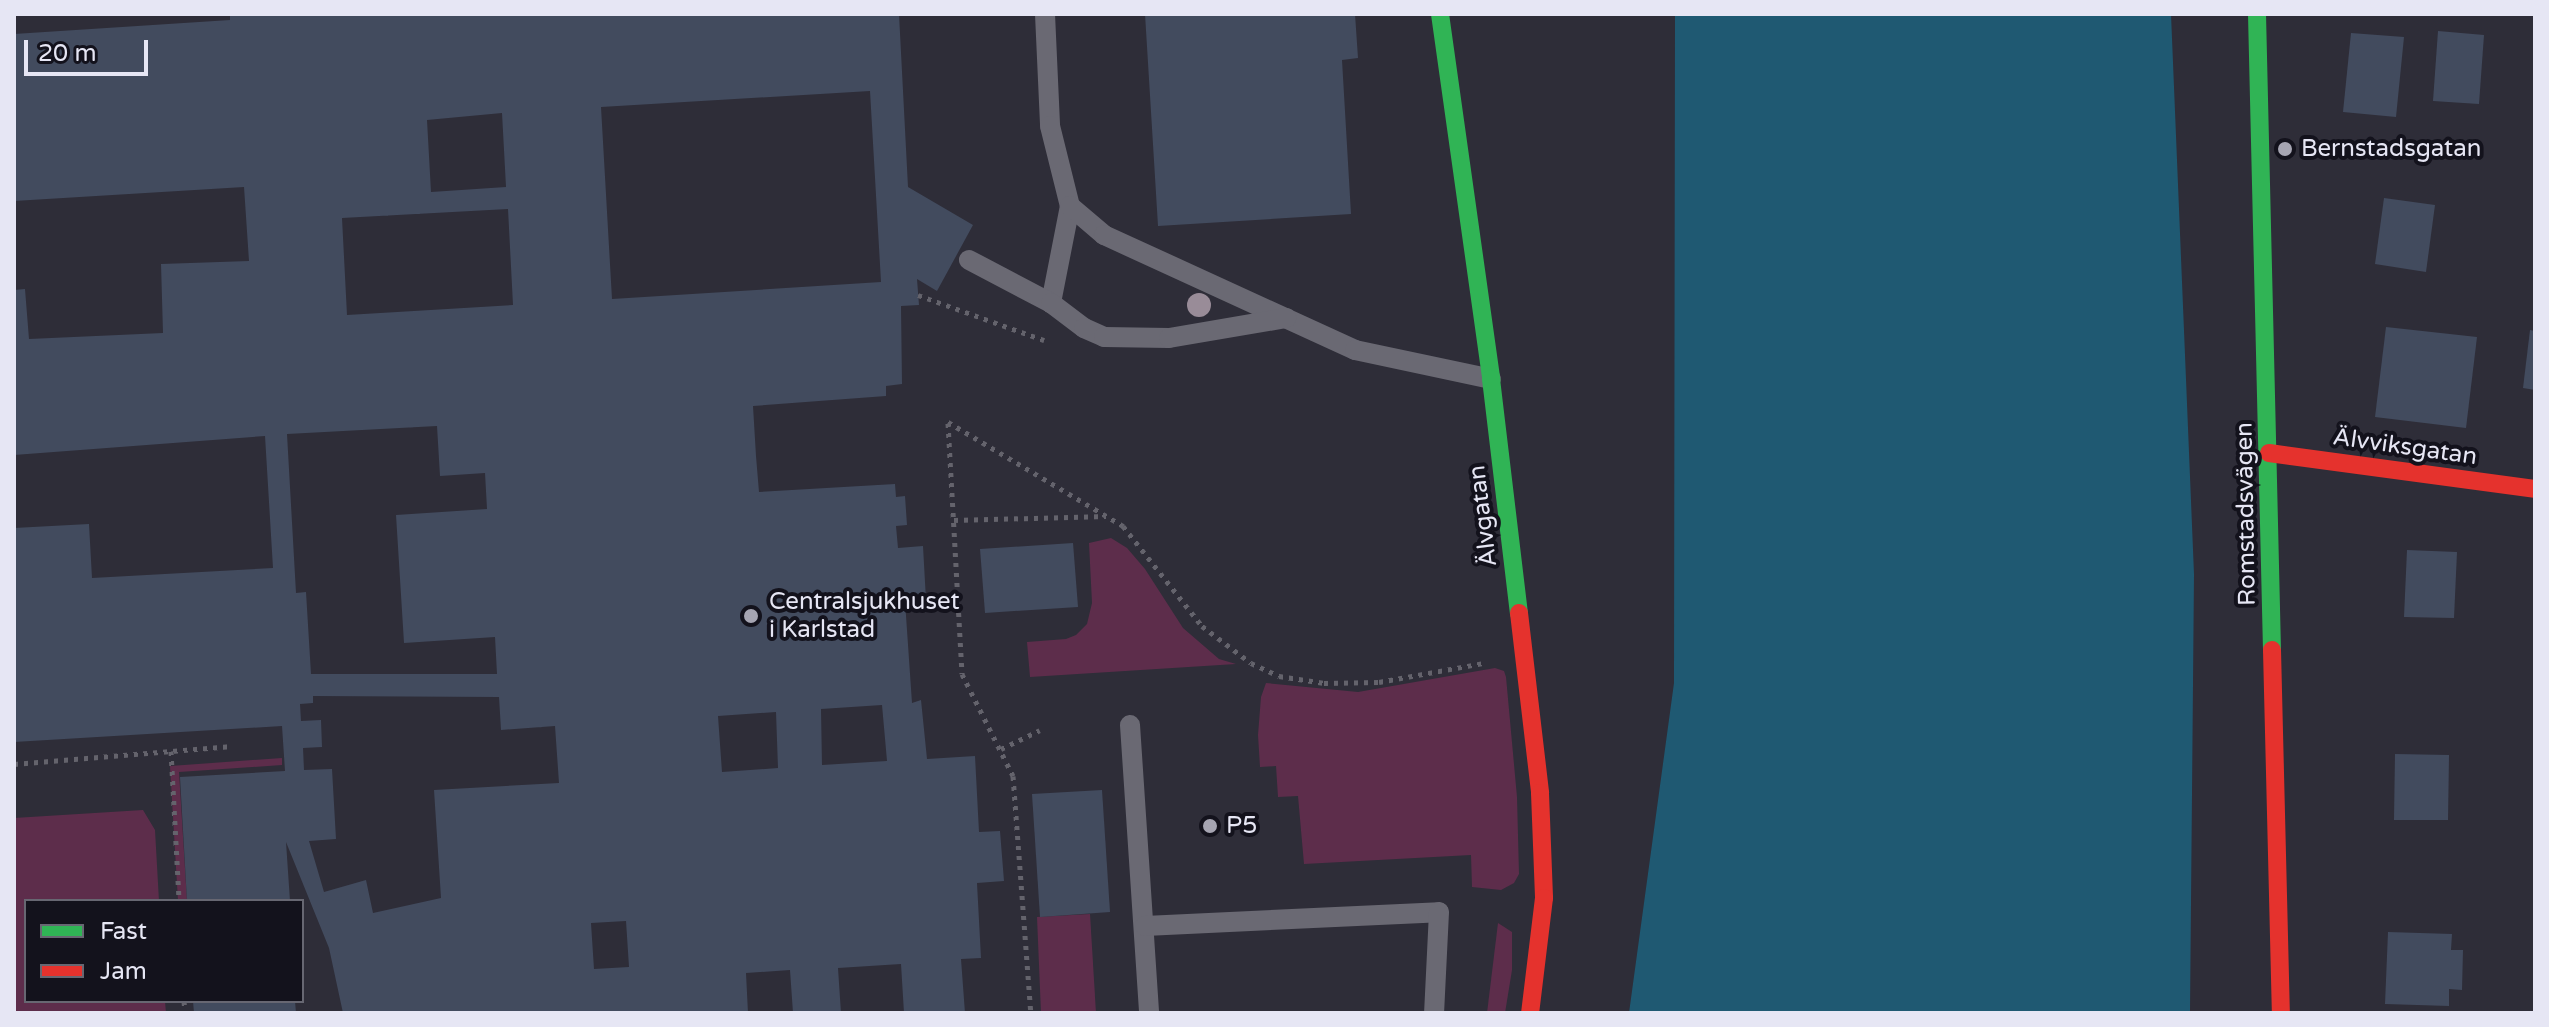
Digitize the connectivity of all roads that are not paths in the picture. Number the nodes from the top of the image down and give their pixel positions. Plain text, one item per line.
1 (1045, 14) edge
2 (1440, 14) edge
3 (2257, 14) edge
4 (1070, 206) junction
5 (969, 260) dead end
6 (1051, 303) junction
7 (1286, 318) junction
8 (1491, 379) junction
9 (2269, 453) junction
10 (2535, 489) edge
11 (1130, 725) dead end
12 (1145, 926) junction
13 (1149, 1013) edge
14 (1434, 1013) edge
15 (1530, 1013) edge
16 (2281, 1013) edge

1 - 4 lane
2 - 8 street, Älvgatan
3 - 9 street, Romstadsvägen
4 - 6 lane
4 - 7 lane
5 - 6 lane
6 - 7 lane
7 - 8 lane
8 - 15 street, Älvgatan
9 - 10 street, Älvviksgatan
9 - 16 street, Romstadsvägen
11 - 12 lane
12 - 13 lane
12 - 14 lane

